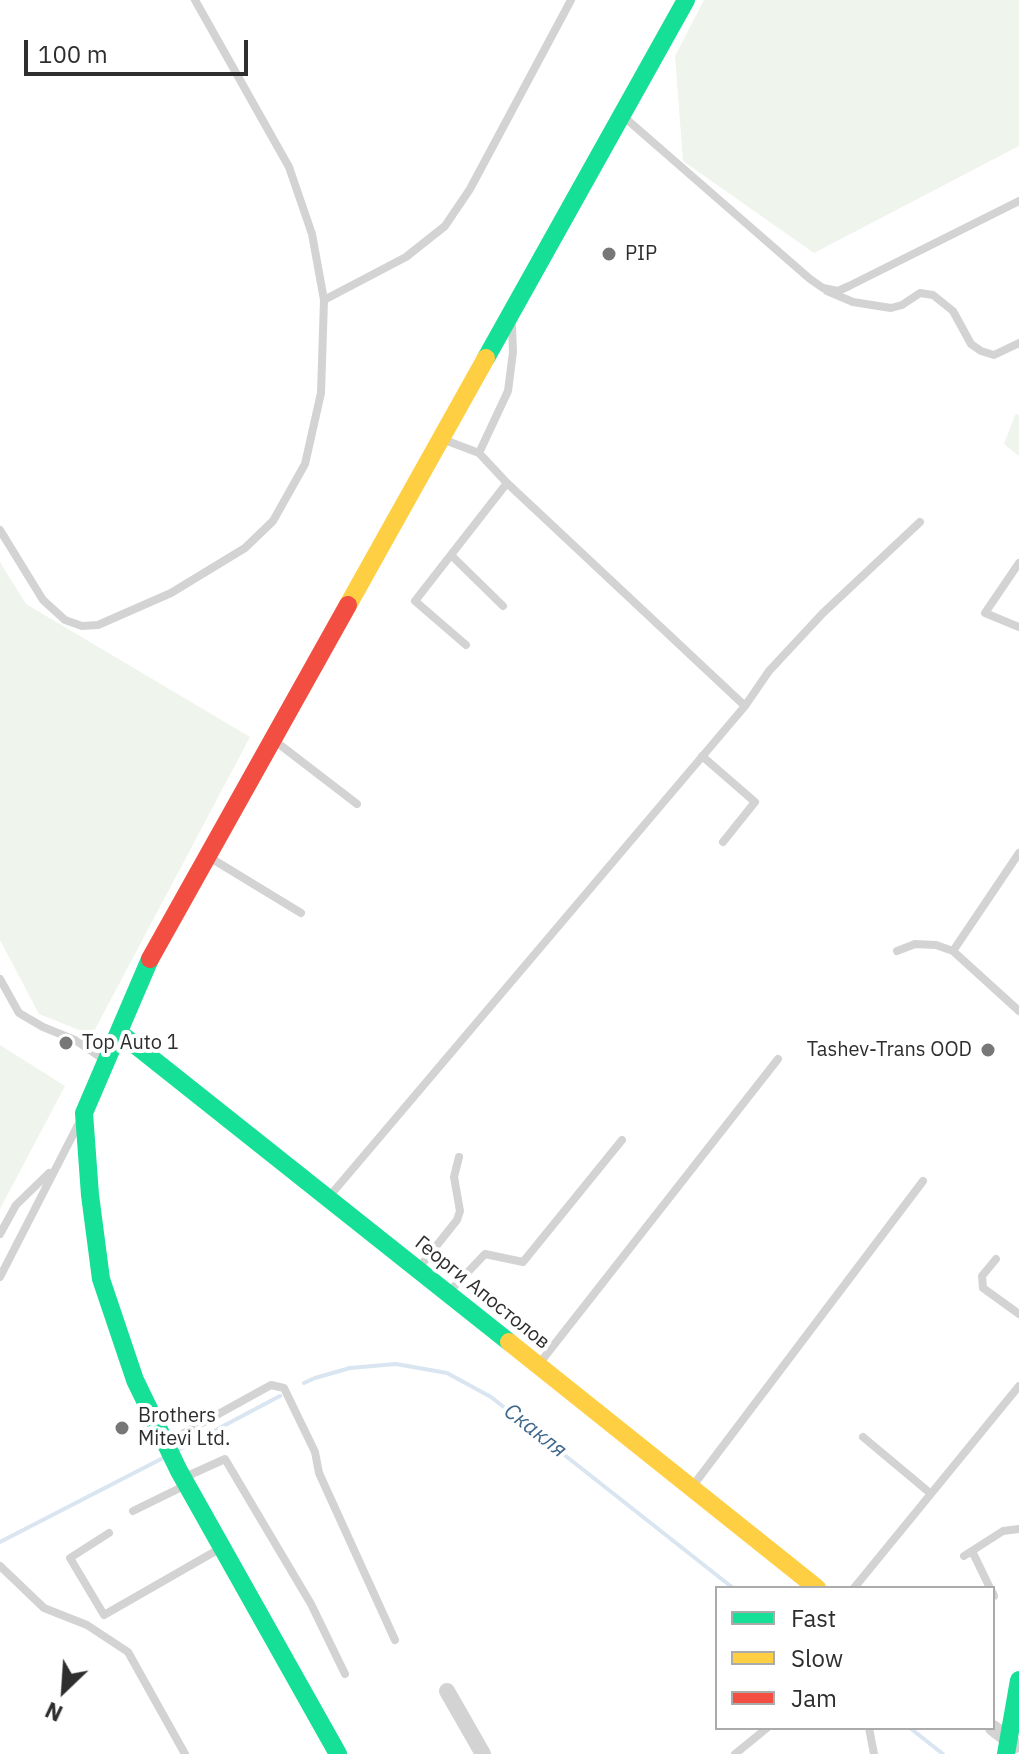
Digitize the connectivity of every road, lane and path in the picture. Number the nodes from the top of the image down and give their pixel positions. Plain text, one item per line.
1 (195, 0) edge
2 (571, 0) edge
3 (686, 0) edge
4 (621, 114) junction
5 (1019, 201) edge
6 (823, 288) junction
7 (324, 300) junction
8 (511, 313) junction
9 (1019, 343) edge
10 (442, 439) junction
11 (479, 453) junction
12 (507, 483) junction
13 (920, 522) dead end
14 (0, 530) edge
15 (451, 555) junction
16 (1019, 563) edge
17 (503, 606) dead end
18 (1019, 627) edge
19 (466, 645) dead end
20 (745, 706) junction
21 (274, 741) junction
22 (702, 756) junction
23 (357, 804) dead end
24 (723, 842) dead end
25 (1019, 853) edge
26 (208, 857) junction
27 (301, 913) dead end
28 (897, 951) dead end
29 (953, 951) junction
30 (0, 979) edge
31 (1019, 1011) edge
32 (120, 1033) junction
33 (778, 1059) dead end
34 (107, 1062) junction
35 (84, 1113) junction
36 (622, 1140) dead end
37 (459, 1157) dead end
38 (53, 1169) junction
39 (923, 1181) dead end
40 (328, 1198) junction
41 (0, 1234) edge
42 (996, 1259) dead end
43 (418, 1270) junction
44 (0, 1277) edge
45 (447, 1293) junction
46 (1019, 1314) edge
47 (538, 1366) junction
48 (1019, 1386) edge
49 (863, 1437) dead end
50 (165, 1444) junction
51 (184, 1482) junction
52 (691, 1488) junction
53 (930, 1493) junction
54 (133, 1511) dead end
55 (1019, 1529) edge
56 (109, 1533) dead end
57 (221, 1547) junction
58 (0, 1566) edge
59 (814, 1586) edge
60 (856, 1586) edge
61 (989, 1586) edge
62 (395, 1640) dead end
63 (345, 1674) dead end
64 (1019, 1680) edge
65 (447, 1691) dead end
66 (765, 1730) edge
67 (869, 1730) edge
68 (995, 1730) edge
69 (1011, 1748) edge
70 (185, 1754) edge
71 (338, 1754) edge
72 (483, 1754) edge
73 (735, 1754) edge
74 (874, 1754) edge

1 - 7 lane
2 - 7 lane
3 - 4 street
4 - 6 lane
4 - 8 street
5 - 6 lane
6 - 9 lane
7 - 14 lane
8 - 10 street
8 - 11 lane
10 - 11 lane
10 - 21 street
11 - 12 lane
12 - 15 lane
12 - 20 lane
13 - 20 lane
15 - 17 lane
15 - 19 lane
16 - 18 lane
20 - 22 lane
21 - 23 lane
21 - 26 street
22 - 24 lane
22 - 40 lane
25 - 29 lane
26 - 27 lane
26 - 32 street
28 - 29 lane
29 - 31 lane
30 - 34 lane
32 - 34 street
32 - 40 street, Георги Апостолов
33 - 47 lane
34 - 35 street
35 - 38 lane
35 - 50 street
36 - 45 lane
37 - 43 lane
38 - 41 lane
38 - 44 lane
39 - 52 lane
40 - 43 street, Георги Апостолов
42 - 46 lane
43 - 45 street, Георги Апостолов
45 - 47 street, Георги Апостолов
47 - 52 street, Георги Апостолов
48 - 53 lane
49 - 53 lane
50 - 51 street
50 - 62 lane
51 - 54 lane
51 - 57 street
51 - 63 lane
52 - 59 street, Георги Апостолов
53 - 60 lane
55 - 61 lane
56 - 57 lane
57 - 71 street
58 - 70 lane
64 - 69 street
65 - 72 street
66 - 73 lane
67 - 74 lane
68 - 69 street

